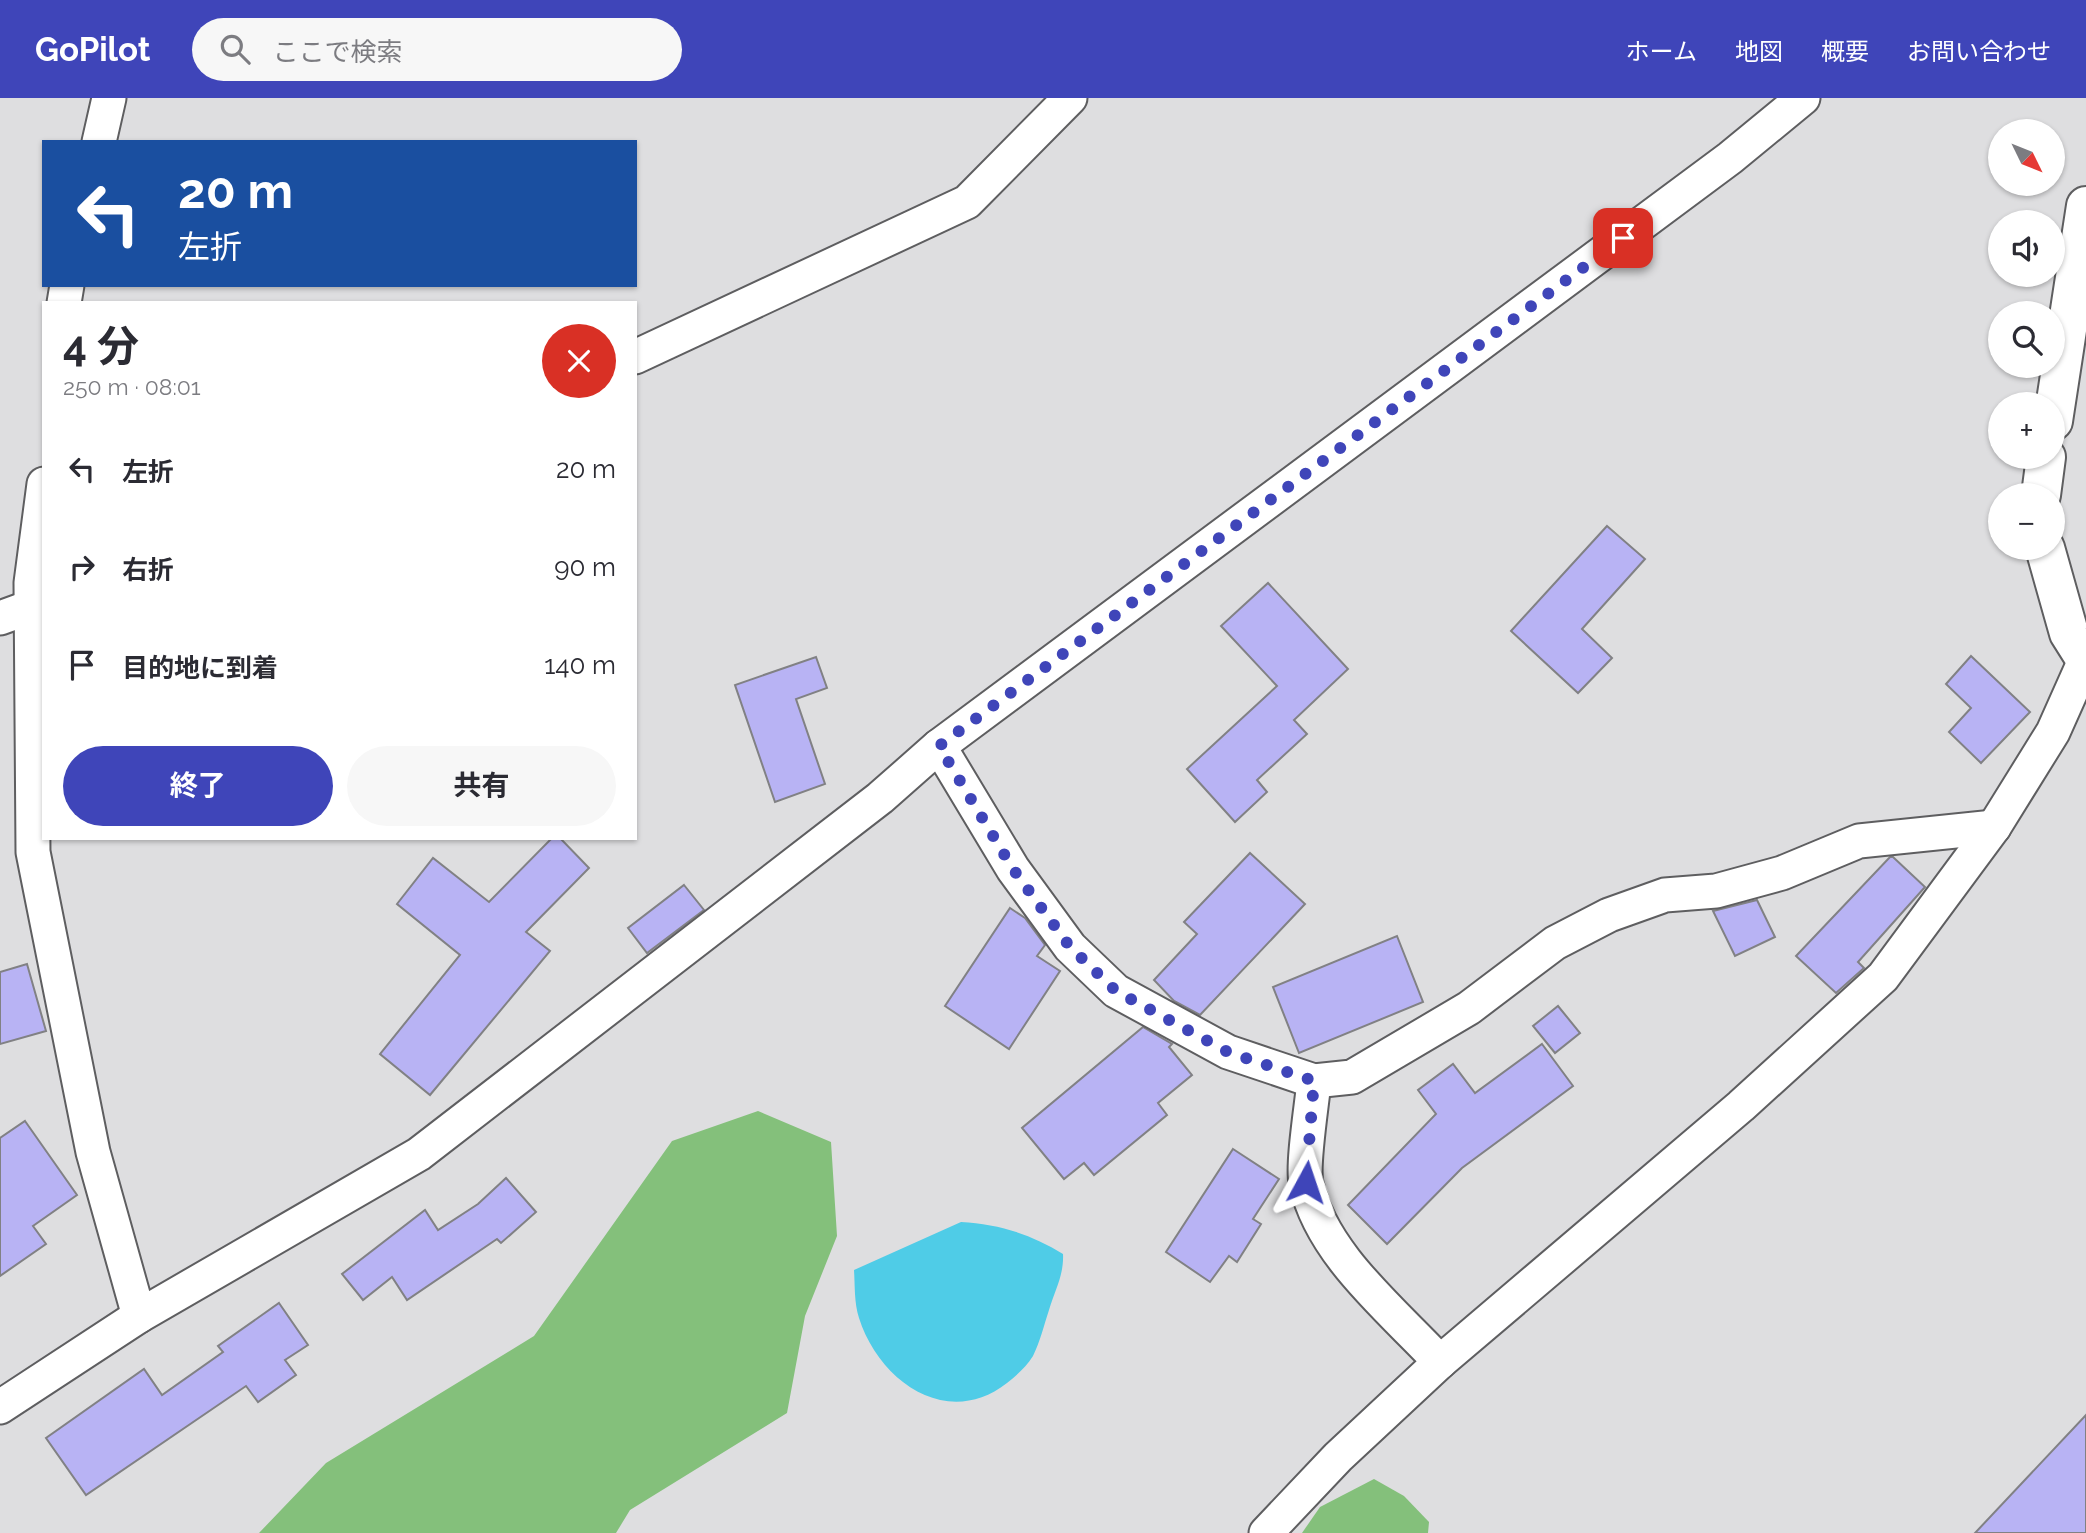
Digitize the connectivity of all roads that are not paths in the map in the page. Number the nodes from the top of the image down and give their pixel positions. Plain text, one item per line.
1 (109, 98) edge
2 (1070, 98) edge
3 (1803, 98) edge
4 (99, 140) edge
5 (2086, 206) edge
6 (637, 356) edge
7 (2057, 392) edge
8 (42, 518) edge
9 (2048, 560) edge
10 (37, 604) edge
11 (0, 618) edge
12 (2086, 659) edge
13 (939, 746) junction
14 (1994, 827) junction
15 (1314, 1081) junction
16 (139, 1315) junction
17 (1440, 1362) junction
18 (0, 1407) edge
19 (1266, 1533) edge

1 - 4 street
2 - 6 street
3 - 13 street
5 - 7 street
8 - 10 street
9 - 12 street
10 - 11 street
10 - 16 street
12 - 14 street
13 - 15 street
13 - 16 street
14 - 15 street
14 - 17 street
15 - 17 street
16 - 18 street
17 - 19 street

